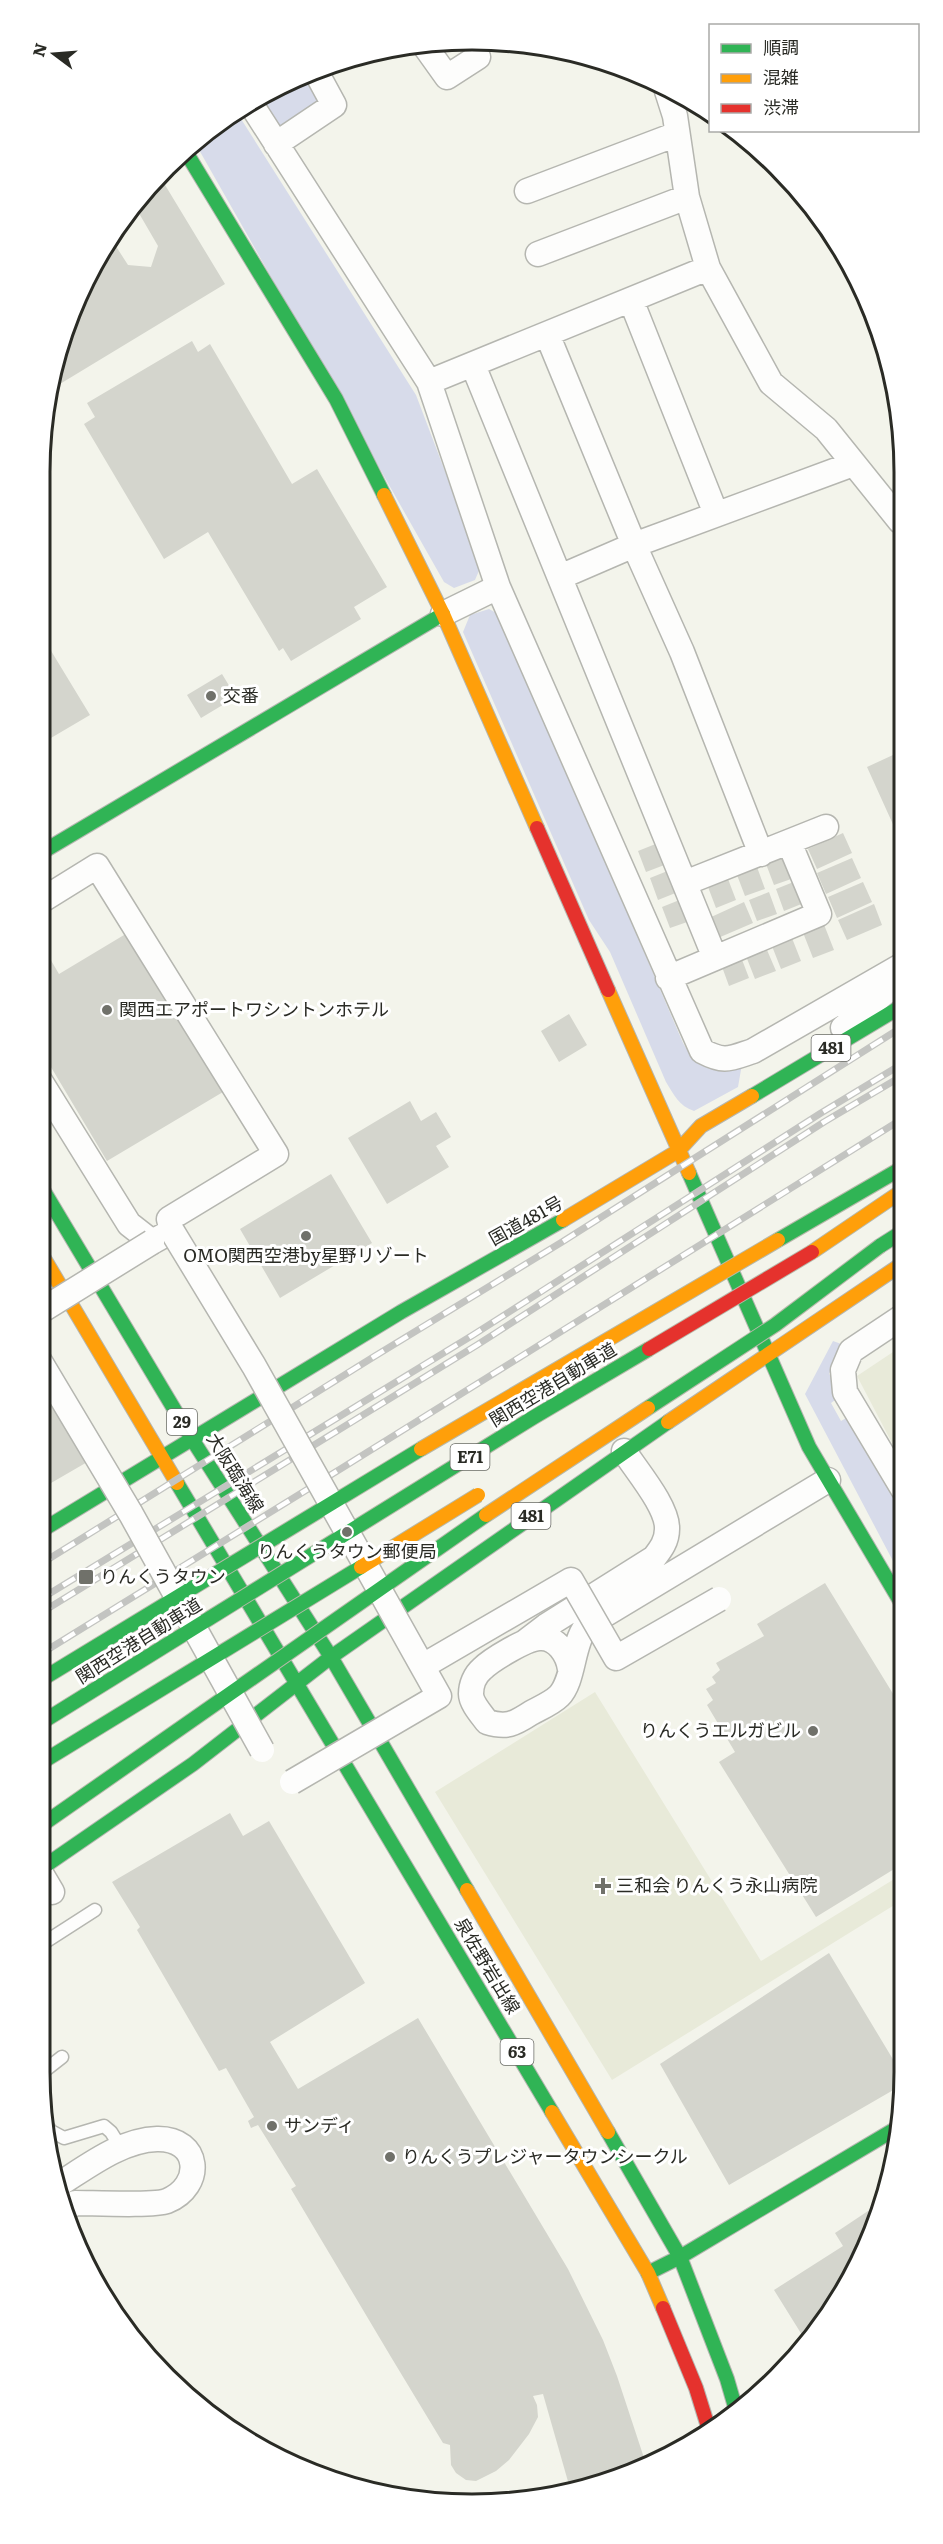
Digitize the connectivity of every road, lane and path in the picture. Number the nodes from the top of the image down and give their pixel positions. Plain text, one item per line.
1 (429, 52) edge
2 (478, 57) dead end
3 (320, 78) edge
4 (670, 99) edge
5 (255, 110) edge
6 (677, 134) junction
7 (276, 144) junction
8 (189, 158) edge
9 (526, 191) dead end
10 (687, 197) junction
11 (538, 254) dead end
12 (708, 268) junction
13 (631, 300) junction
14 (547, 334) junction
15 (473, 364) junction
16 (429, 382) junction
17 (853, 464) junction
18 (716, 514) junction
19 (894, 514) edge
20 (634, 545) junction
21 (560, 577) junction
22 (498, 587) junction
23 (442, 614) junction
24 (826, 827) dead end
25 (789, 842) junction
26 (50, 847) edge
27 (761, 854) junction
28 (685, 884) junction
29 (50, 895) edge
30 (715, 958) junction
31 (894, 971) edge
32 (668, 978) junction
33 (894, 986) edge
34 (894, 1011) edge
35 (806, 1063) junction
36 (50, 1097) edge
37 (678, 1151) junction
38 (894, 1173) edge
39 (894, 1196) edge
40 (50, 1201) edge
41 (162, 1236) junction
42 (894, 1237) edge
43 (880, 1246) junction
44 (50, 1269) edge
45 (894, 1269) edge
46 (50, 1305) edge
47 (894, 1322) edge
48 (767, 1354) junction
49 (679, 1371) dead end
50 (50, 1378) edge
51 (192, 1439) junction
52 (624, 1451) junction
53 (161, 1458) junction
54 (894, 1474) edge
55 (828, 1480) junction
56 (487, 1490) dead end
57 (50, 1525) edge
58 (894, 1590) edge
59 (719, 1599) dead end
60 (523, 1644) junction
61 (331, 1657) junction
62 (423, 1666) junction
63 (570, 1669) junction
64 (50, 1674) edge
65 (298, 1683) junction
66 (50, 1717) edge
67 (262, 1750) dead end
68 (50, 1757) edge
69 (292, 1782) dead end
70 (50, 1819) edge
71 (50, 1862) edge
72 (50, 1889) edge
73 (52, 1892) dead end
74 (95, 1910) dead end
75 (50, 1939) edge
76 (62, 2057) dead end
77 (50, 2066) edge
78 (54, 2133) edge
79 (889, 2133) edge
80 (121, 2148) junction
81 (64, 2182) edge
82 (71, 2205) edge
83 (680, 2257) junction
84 (648, 2273) junction
85 (734, 2403) edge
86 (707, 2422) edge

1 - 2 street
3 - 7 street
4 - 6 street
5 - 7 street
6 - 9 street
6 - 10 street
7 - 16 street
8 - 23 main road
10 - 11 street
10 - 12 street
12 - 13 street
12 - 17 street
13 - 14 street
13 - 18 street
14 - 15 street
14 - 20 street
15 - 16 street
15 - 21 street
16 - 22 street
17 - 18 street
17 - 19 street
18 - 20 street
20 - 21 street
20 - 27 street
21 - 28 street
22 - 23 street
22 - 32 street
23 - 26 main road
23 - 37 main road
24 - 25 street
25 - 27 street
25 - 30 street
27 - 28 street
28 - 30 street
29 - 41 street
30 - 32 street
31 - 32 street
33 - 35 street
34 - 35 main road, 国道481号 / 481
35 - 37 main road, 国道481号 / 481
36 - 41 street
37 - 48 main road
37 - 51 main road, 国道481号 / 481
38 - 64 main road, bridge
39 - 66 main road, 関西空港自動車道 / E71, bridge
40 - 51 main road, 大阪臨海線 / 29
41 - 46 street, bridge
41 - 62 street, bridge
42 - 43 main road
43 - 49 main road, bridge
43 - 70 main road, bridge
44 - 53 main road, 29
45 - 48 main road, 481
47 - 54 street
48 - 52 main road, 481
48 - 55 main road
50 - 67 street, bridge
51 - 53 main road, 国道481号 / 481
51 - 61 main road, 大阪臨海線 / 29
52 - 60 street
52 - 61 main road, 481
53 - 57 main road, 481
53 - 65 main road, 29
55 - 58 main road
55 - 63 street
56 - 68 main road, E71, bridge
59 - 62 street, bridge
60 - 63 street
60 - 63 street
61 - 65 main road, 481
61 - 83 main road, 泉佐野岩出線 / 63
62 - 69 street, bridge
65 - 71 main road, 481
65 - 84 main road, 泉佐野岩出線 / 63
72 - 73 street
74 - 75 lane
76 - 77 lane
78 - 80 lane
79 - 83 main road
80 - 81 street
80 - 82 street
83 - 84 main road
83 - 85 main road, 泉佐野岩出線 / 63
84 - 86 main road, 泉佐野岩出線 / 63

